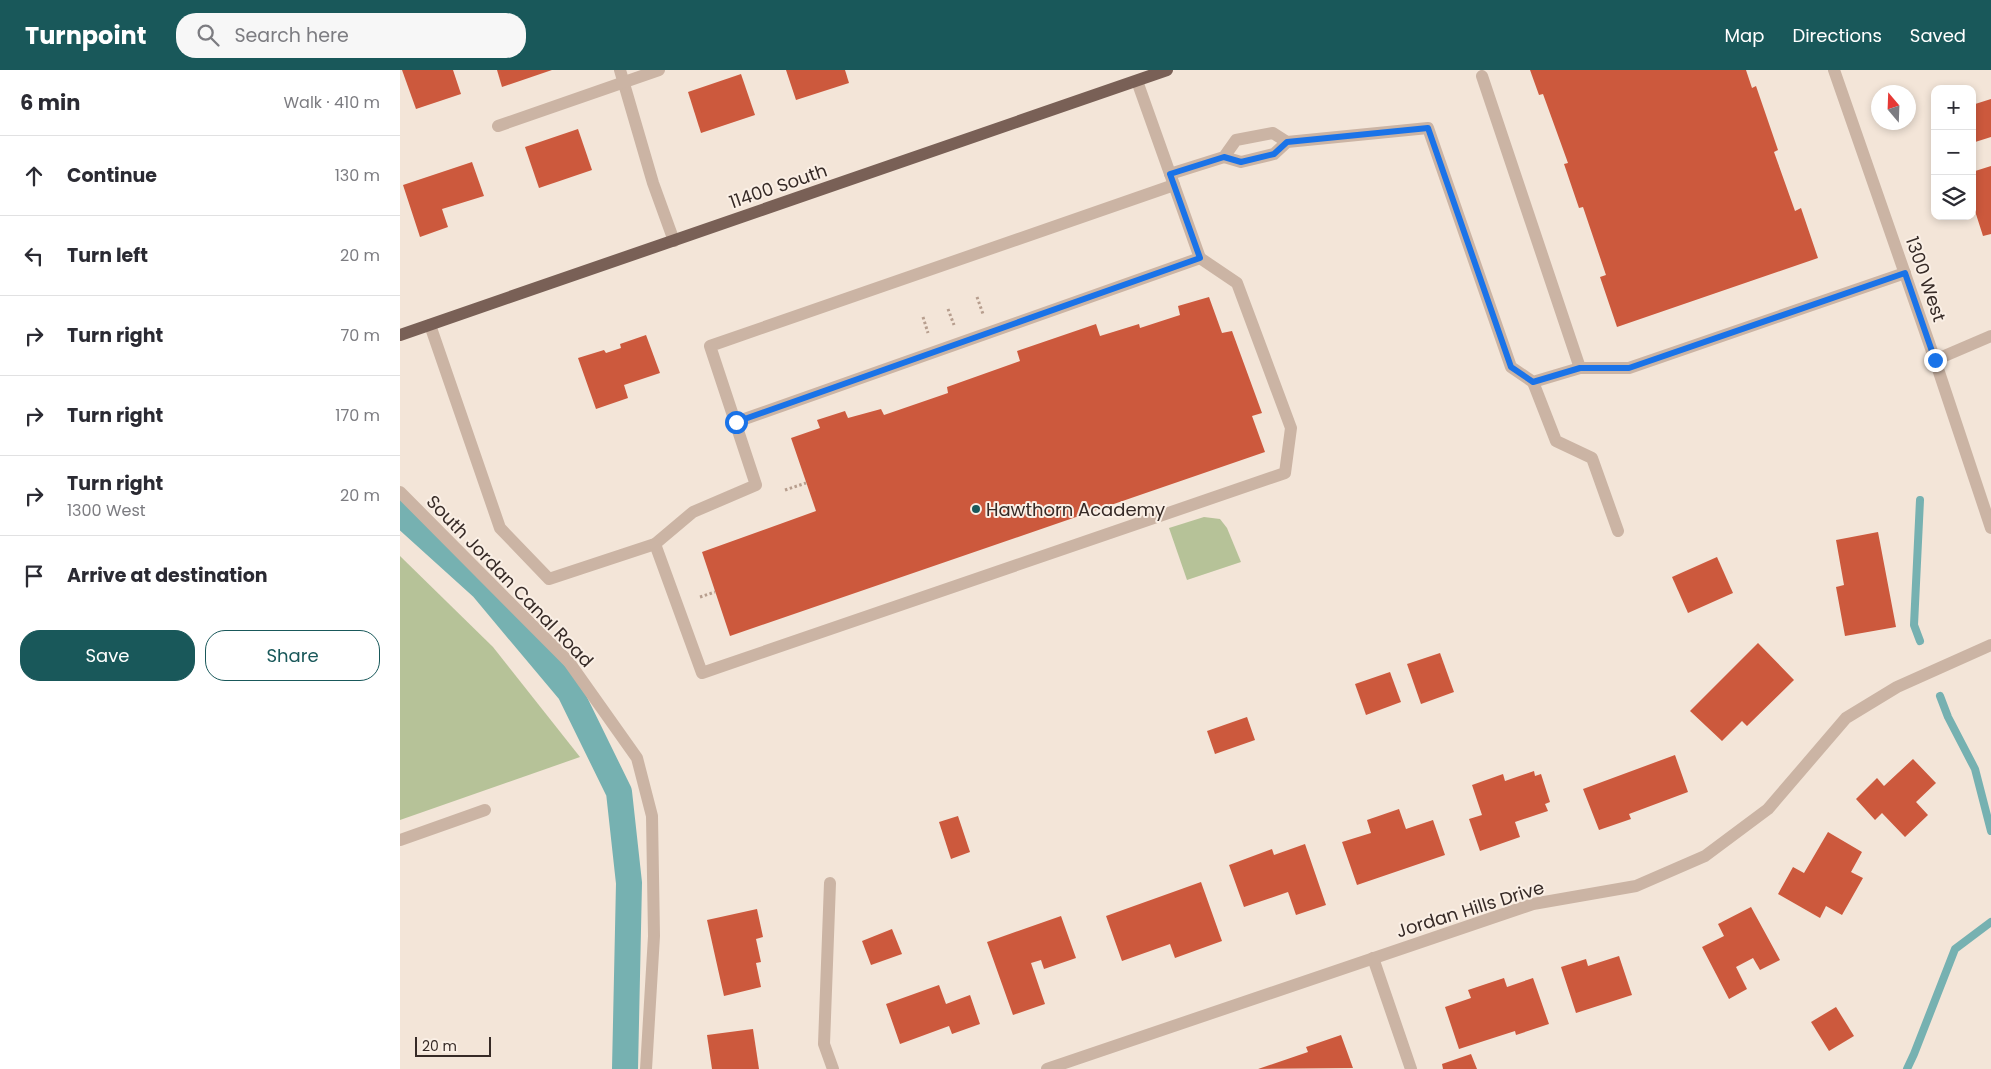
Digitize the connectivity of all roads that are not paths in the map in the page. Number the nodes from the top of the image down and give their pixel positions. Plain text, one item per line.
1 (659, 70) edge
2 (1167, 70) edge
3 (1834, 70) edge
4 (621, 76) edge
5 (1142, 76) edge
6 (1482, 76) dead end
7 (498, 126) dead end
8 (1287, 142) junction
9 (1224, 157) junction
10 (1172, 180) junction
11 (674, 241) junction
12 (1200, 258) junction
13 (1905, 273) junction
14 (430, 325) junction
15 (400, 336) edge
16 (1991, 336) edge
17 (1935, 360) junction
18 (1580, 368) junction
19 (1533, 382) junction
20 (736, 422) junction
21 (400, 492) edge
22 (1991, 528) edge
23 (1618, 531) dead end
24 (655, 544) junction
25 (1991, 645) edge
26 (485, 810) dead end
27 (400, 840) edge
28 (830, 883) dead end
29 (1373, 958) junction
30 (646, 1069) edge
31 (833, 1069) edge
32 (1047, 1069) edge
33 (1411, 1069) edge

1 - 4 street
2 - 5 main road, 11400 South
3 - 13 street, 1300 West
4 - 7 street
4 - 11 street
5 - 10 street
5 - 11 main road, 11400 South
6 - 18 street
8 - 9 street
8 - 9 street
8 - 19 street
9 - 10 street
10 - 12 street
10 - 20 street
11 - 14 main road, 11400 South
12 - 20 street
12 - 24 street
13 - 17 street, 1300 West
13 - 18 street
14 - 15 main road, 11400 South
14 - 24 street
16 - 17 street
17 - 22 street, 1300 West
18 - 19 street
19 - 23 street
20 - 24 street
21 - 30 street, South Jordan Canal Road
25 - 29 street, Jordan Hills Drive
26 - 27 street
28 - 31 street
29 - 32 street, Jordan Hills Drive
29 - 33 street

